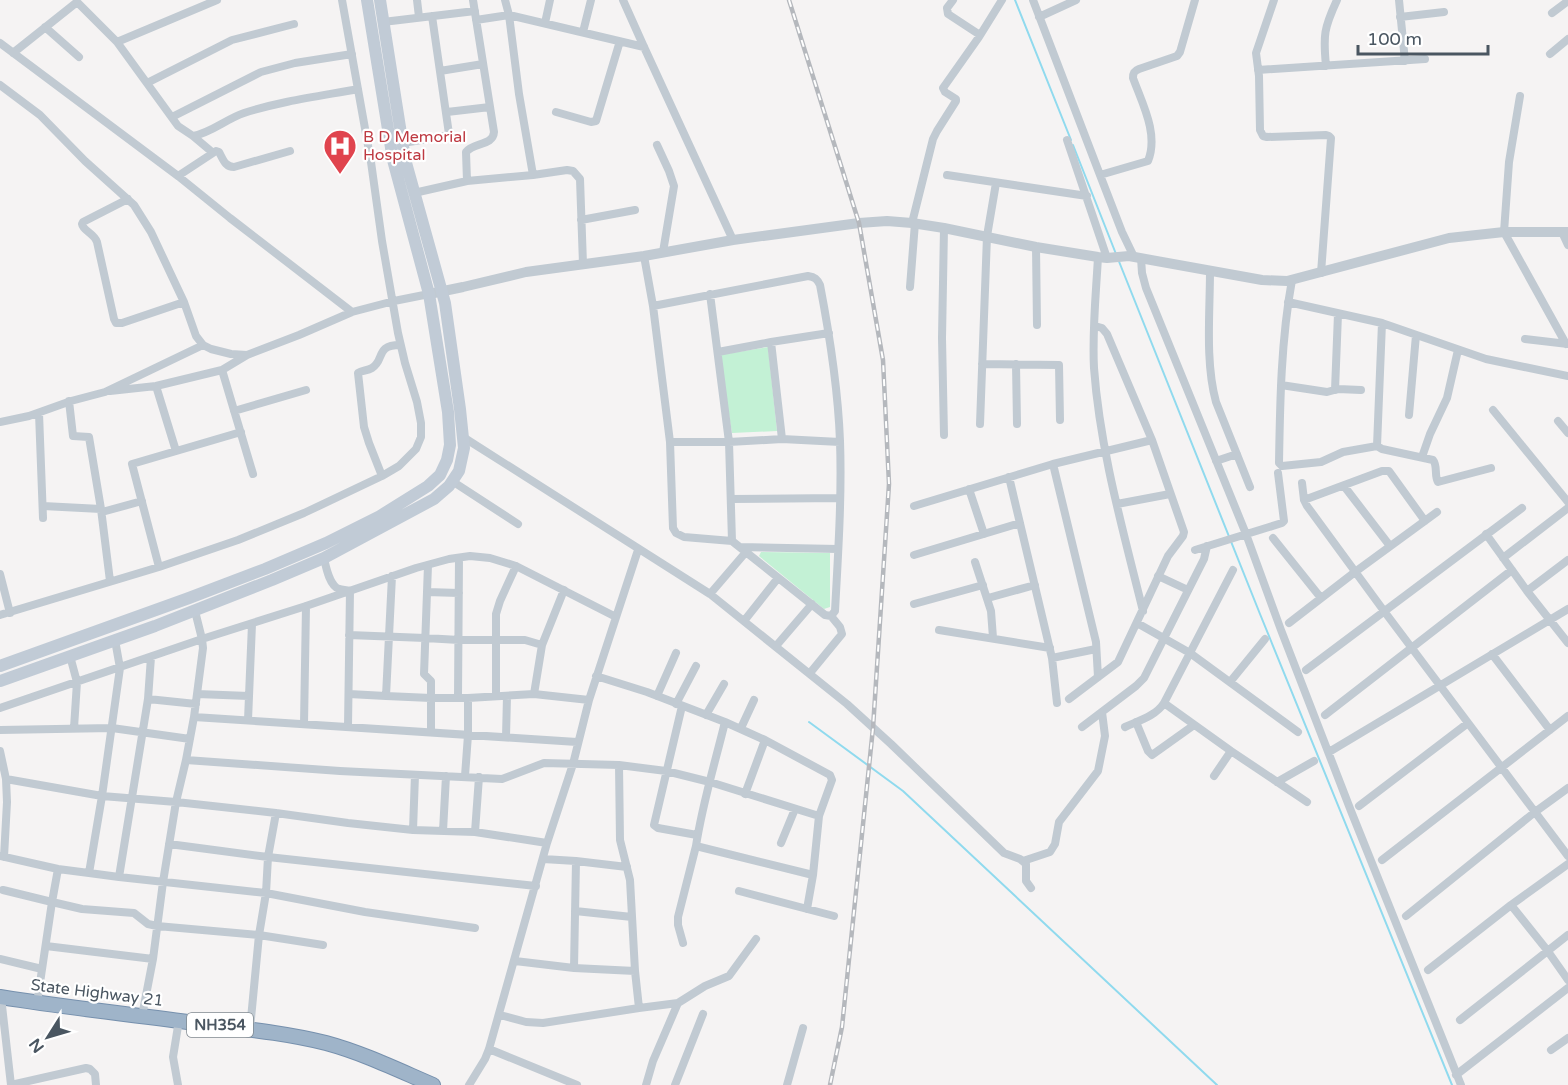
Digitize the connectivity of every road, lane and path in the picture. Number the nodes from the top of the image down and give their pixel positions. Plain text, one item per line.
1 (217, 0) edge
2 (342, 0) edge
3 (367, 0) edge
4 (380, 0) edge
5 (417, 0) edge
6 (473, 0) edge
7 (505, 0) edge
8 (550, 0) edge
9 (591, 0) edge
10 (623, 0) edge
11 (953, 0) edge
12 (1002, 0) edge
13 (1033, 0) edge
14 (1076, 0) edge
15 (1195, 0) edge
16 (1274, 0) edge
17 (1337, 0) edge
18 (1399, 0) edge
19 (78, 1) edge
20 (1568, 1) edge
21 (1444, 12) dead end
22 (1552, 13) dead end
23 (509, 15) junction
24 (432, 16) junction
25 (476, 16) junction
26 (419, 17) junction
27 (1039, 17) junction
28 (1400, 17) junction
29 (383, 22) junction
30 (545, 23) junction
31 (294, 24) dead end
32 (45, 27) junction
33 (583, 32) junction
34 (980, 35) junction
35 (1568, 39) edge
36 (620, 41) junction
37 (0, 42) edge
38 (117, 42) junction
39 (644, 47) junction
40 (14, 52) junction
41 (352, 54) junction
42 (1550, 54) dead end
43 (79, 57) dead end
44 (1425, 59) dead end
45 (1405, 61) junction
46 (483, 63) junction
47 (1326, 66) junction
48 (1258, 70) junction
49 (440, 71) junction
50 (147, 83) junction
51 (0, 85) edge
52 (358, 89) junction
53 (1520, 96) dead end
54 (490, 106) junction
55 (447, 112) junction
56 (556, 112) dead end
57 (172, 117) junction
58 (193, 136) junction
59 (1067, 140) dead end
60 (402, 142) junction
61 (657, 145) dead end
62 (290, 151) dead end
63 (212, 152) junction
64 (533, 175) junction
65 (1100, 175) junction
66 (178, 176) junction
67 (946, 176) dead end
68 (467, 181) junction
69 (996, 183) junction
70 (414, 193) junction
71 (1087, 196) junction
72 (128, 198) junction
73 (635, 210) dead end
74 (581, 220) junction
75 (914, 223) junction
76 (944, 228) junction
77 (1504, 232) junction
78 (1565, 232) edge
79 (987, 236) junction
80 (733, 240) junction
81 (1568, 245) edge
82 (1036, 247) junction
83 (663, 252) junction
84 (644, 256) junction
85 (1135, 257) junction
86 (1106, 258) junction
87 (583, 264) junction
88 (1210, 271) junction
89 (1321, 273) junction
90 (1292, 280) junction
91 (910, 287) dead end
92 (435, 292) junction
93 (710, 294) junction
94 (394, 301) junction
95 (184, 302) junction
96 (1288, 302) junction
97 (652, 306) junction
98 (352, 312) junction
99 (1338, 314) junction
100 (1382, 323) junction
101 (1037, 325) dead end
102 (1095, 326) junction
103 (829, 333) junction
104 (1416, 335) junction
105 (1525, 339) dead end
106 (771, 342) junction
107 (1567, 344) edge
108 (203, 345) junction
109 (400, 345) junction
110 (1458, 350) junction
111 (718, 352) junction
112 (247, 355) junction
113 (982, 364) junction
114 (1016, 364) junction
115 (222, 370) junction
116 (1568, 376) edge
117 (1281, 385) junction
118 (156, 386) junction
119 (306, 390) dead end
120 (1335, 390) junction
121 (1361, 390) dead end
122 (105, 392) junction
123 (69, 401) junction
124 (1492, 410) dead end
125 (234, 411) junction
126 (39, 413) junction
127 (1408, 415) dead end
128 (1060, 420) dead end
129 (1558, 421) dead end
130 (0, 422) edge
131 (980, 424) dead end
132 (1017, 424) dead end
133 (241, 432) junction
134 (1568, 432) edge
135 (944, 435) dead end
136 (462, 437) junction
137 (782, 439) junction
138 (1152, 440) junction
139 (670, 442) junction
140 (729, 442) junction
141 (840, 442) junction
142 (1377, 446) junction
143 (176, 451) junction
144 (1104, 451) junction
145 (1237, 453) junction
146 (1422, 457) junction
147 (1216, 461) junction
148 (1053, 464) junction
149 (1491, 468) dead end
150 (1278, 473) dead end
151 (253, 474) dead end
152 (382, 476) junction
153 (1009, 477) junction
154 (452, 482) junction
155 (1302, 483) dead end
156 (1344, 486) junction
157 (1250, 487) dead end
158 (969, 489) junction
159 (1170, 494) junction
160 (840, 498) junction
161 (732, 499) junction
162 (1304, 500) junction
163 (142, 501) junction
164 (1568, 502) edge
165 (1117, 504) junction
166 (43, 506) junction
167 (914, 506) dead end
168 (1522, 508) dead end
169 (1568, 508) edge
170 (101, 510) junction
171 (1437, 512) dead end
172 (43, 518) dead end
173 (1425, 521) junction
174 (1020, 523) junction
175 (518, 524) dead end
176 (984, 534) junction
177 (1486, 534) junction
178 (1244, 535) junction
179 (1273, 538) dead end
180 (732, 541) junction
181 (1207, 546) junction
182 (1390, 546) junction
183 (743, 549) junction
184 (838, 549) junction
185 (638, 550) junction
186 (1195, 550) dead end
187 (914, 555) dead end
188 (324, 558) junction
189 (459, 558) junction
190 (1503, 558) junction
191 (1568, 560) edge
192 (975, 562) dead end
193 (428, 565) junction
194 (516, 566) junction
195 (159, 567) junction
196 (1233, 570) dead end
197 (1512, 570) junction
198 (1355, 572) junction
199 (0, 574) edge
200 (392, 576) junction
201 (1158, 576) junction
202 (778, 578) junction
203 (110, 581) junction
204 (983, 585) junction
205 (1035, 585) junction
206 (564, 590) junction
207 (1188, 590) junction
208 (350, 591) junction
209 (1527, 591) junction
210 (427, 592) junction
211 (459, 592) junction
212 (710, 594) junction
213 (988, 598) junction
214 (1321, 598) junction
215 (812, 604) junction
216 (914, 604) dead end
217 (306, 606) junction
218 (1568, 609) edge
219 (1143, 610) junction
220 (195, 611) junction
221 (1384, 611) junction
222 (10, 613) junction
223 (0, 615) edge
224 (831, 616) junction
225 (616, 617) junction
226 (1550, 620) junction
227 (744, 621) junction
228 (1137, 623) junction
229 (1288, 623) dead end
230 (252, 624) junction
231 (939, 630) dead end
232 (349, 635) junction
233 (389, 636) junction
234 (425, 638) junction
235 (993, 638) junction
236 (1165, 638) junction
237 (202, 639) junction
238 (1265, 639) dead end
239 (115, 640) junction
240 (459, 640) junction
241 (496, 640) junction
242 (1568, 643) edge
243 (543, 645) junction
244 (776, 646) junction
245 (1050, 648) junction
246 (1412, 648) junction
247 (1096, 649) junction
248 (676, 653) dead end
249 (1190, 653) junction
250 (1492, 654) junction
251 (70, 656) junction
252 (151, 657) junction
253 (1052, 658) junction
254 (0, 666) edge
255 (696, 666) dead end
256 (120, 668) junction
257 (1306, 670) dead end
258 (810, 673) junction
259 (596, 676) junction
260 (1098, 677) junction
261 (0, 681) edge
262 (77, 682) junction
263 (1230, 682) junction
264 (724, 684) dead end
265 (1441, 686) junction
266 (349, 693) junction
267 (534, 694) junction
268 (249, 696) junction
269 (386, 696) junction
270 (496, 696) junction
271 (507, 696) junction
272 (657, 696) junction
273 (458, 697) junction
274 (431, 698) junction
275 (468, 698) junction
276 (148, 699) junction
277 (196, 699) junction
278 (1069, 699) dead end
279 (589, 700) junction
280 (754, 700) dead end
281 (1057, 703) dead end
282 (1164, 703) junction
283 (679, 705) junction
284 (0, 708) edge
285 (1102, 712) junction
286 (706, 715) junction
287 (1325, 715) dead end
288 (1568, 716) edge
289 (194, 717) junction
290 (248, 720) junction
291 (725, 722) junction
292 (1136, 722) junction
293 (1468, 723) junction
294 (304, 724) junction
295 (1194, 725) junction
296 (348, 726) junction
297 (1082, 727) dead end
298 (1125, 727) dead end
299 (74, 728) junction
300 (112, 728) junction
301 (741, 728) junction
302 (0, 730) edge
303 (1550, 730) junction
304 (142, 731) junction
305 (431, 732) junction
306 (1298, 732) dead end
307 (468, 735) junction
308 (506, 737) junction
309 (190, 739) junction
310 (765, 740) junction
311 (578, 742) junction
312 (0, 751) edge
313 (1231, 752) junction
314 (1329, 752) junction
315 (186, 760) junction
316 (1314, 761) dead end
317 (573, 764) junction
318 (619, 765) junction
319 (1502, 768) junction
320 (666, 771) junction
321 (415, 775) junction
322 (446, 776) junction
323 (465, 776) junction
324 (1214, 776) dead end
325 (479, 777) junction
326 (6, 779) junction
327 (710, 782) junction
328 (1277, 782) junction
329 (1568, 788) edge
330 (745, 794) junction
331 (102, 796) junction
332 (132, 799) junction
333 (176, 802) junction
334 (1306, 802) dead end
335 (1359, 806) dead end
336 (795, 809) junction
337 (1535, 812) junction
338 (276, 813) junction
339 (819, 816) junction
340 (413, 830) junction
341 (443, 831) junction
342 (475, 832) junction
343 (697, 835) junction
344 (547, 843) junction
345 (781, 843) dead end
346 (169, 844) junction
347 (696, 846) junction
348 (1568, 856) edge
349 (2, 857) edge
350 (268, 857) junction
351 (543, 859) junction
352 (1382, 860) dead end
353 (576, 861) junction
354 (1023, 861) junction
355 (1568, 864) edge
356 (627, 867) junction
357 (58, 869) junction
358 (89, 873) junction
359 (813, 874) junction
360 (119, 877) junction
361 (163, 882) junction
362 (536, 886) junction
363 (1031, 888) dead end
364 (3, 890) dead end
365 (739, 891) dead end
366 (266, 893) junction
367 (52, 902) junction
368 (1511, 905) junction
369 (807, 909) junction
370 (575, 911) junction
371 (834, 916) dead end
372 (1406, 916) dead end
373 (632, 917) junction
374 (157, 926) junction
375 (475, 928) dead end
376 (259, 935) junction
377 (1568, 935) edge
378 (756, 939) dead end
379 (683, 943) dead end
380 (323, 945) dead end
381 (46, 946) junction
382 (1547, 950) junction
383 (0, 959) edge
384 (153, 959) junction
385 (515, 961) junction
386 (574, 968) junction
387 (42, 969) junction
388 (1428, 970) dead end
389 (634, 971) junction
390 (1568, 980) edge
391 (1568, 988) edge
392 (0, 997) edge
393 (37, 1003) junction
394 (678, 1003) junction
395 (639, 1008) junction
396 (703, 1014) dead end
397 (500, 1015) junction
398 (142, 1016) junction
399 (179, 1020) junction
400 (1460, 1020) dead end
401 (803, 1028) dead end
402 (250, 1029) junction
403 (1568, 1038) edge
404 (489, 1049) junction
405 (1551, 1050) dead end
406 (1456, 1075) junction
407 (11, 1085) edge
408 (96, 1085) edge
409 (178, 1085) edge
410 (433, 1085) edge
411 (469, 1085) edge
412 (577, 1085) edge
413 (646, 1085) edge
414 (675, 1085) edge
415 (787, 1085) edge
416 (1461, 1085) edge

1 - 38 street
2 - 41 street
3 - 92 main road
4 - 29 main road
5 - 26 street
6 - 25 street
7 - 23 street
8 - 30 street
9 - 33 street
10 - 39 street
11 - 34 street
12 - 34 street
13 - 27 street
14 - 27 street
15 - 65 street
16 - 48 street
17 - 47 street
18 - 28 street
19 - 32 street
19 - 38 street
20 - 22 street
21 - 28 street
23 - 25 street
23 - 30 street
23 - 64 street
24 - 25 street
24 - 26 street
24 - 49 street
25 - 46 street
26 - 29 street
27 - 65 street
28 - 45 street
29 - 60 main road
30 - 33 street
31 - 50 street
32 - 40 street
32 - 43 street
33 - 36 street
34 - 75 street
35 - 42 street
36 - 39 street
36 - 56 street
37 - 40 street
38 - 50 street
39 - 80 street
40 - 66 street
41 - 52 street
41 - 57 street
44 - 45 street
45 - 47 street
46 - 49 street
46 - 54 street
47 - 48 street
48 - 89 street
49 - 55 street
50 - 57 street
51 - 72 street
52 - 58 street
52 - 94 street
53 - 77 street
54 - 55 street
54 - 68 street
55 - 60 street
57 - 58 street
58 - 63 street
59 - 71 street
60 - 70 main road
61 - 83 street
62 - 63 street
63 - 66 street
64 - 68 street
64 - 74 street
65 - 85 street
66 - 98 street
67 - 69 street
68 - 70 street
69 - 71 street
69 - 79 street
70 - 92 main road
71 - 86 street
72 - 95 street
72 - 95 street
73 - 74 street
74 - 87 street
75 - 76 street
75 - 80 street
75 - 91 street
76 - 79 street
76 - 135 street
77 - 78 street
77 - 89 street
77 - 107 street
78 - 81 street
79 - 82 street
79 - 113 street
80 - 83 street
82 - 86 street
82 - 101 street
83 - 84 street
84 - 87 street
84 - 97 street
85 - 86 street
85 - 88 street
85 - 147 street
86 - 102 street
87 - 92 street
88 - 90 street
88 - 145 street
89 - 90 street
90 - 96 street
92 - 94 street
92 - 136 main road
92 - 254 main road
93 - 97 street
93 - 103 street
93 - 111 street
94 - 98 street
94 - 109 street
95 - 108 street
96 - 99 street
96 - 117 street
97 - 139 street
98 - 112 street
99 - 100 street
99 - 120 street
100 - 104 street
100 - 142 street
102 - 138 street
102 - 144 street
103 - 106 street
103 - 141 street
104 - 110 street
104 - 127 street
105 - 107 street
106 - 111 street
106 - 137 street
108 - 112 street
108 - 122 street
109 - 152 street
109 - 152 street
110 - 116 street
110 - 146 street
111 - 140 street
112 - 115 street
113 - 114 street
113 - 131 street
114 - 128 street
114 - 132 street
115 - 118 street
115 - 125 street
117 - 120 street
117 - 142 street
118 - 122 street
118 - 143 street
119 - 125 street
120 - 121 street
122 - 123 street
123 - 126 street
123 - 170 street
124 - 164 street
125 - 133 street
126 - 130 street
126 - 166 street
129 - 134 street
133 - 143 street
133 - 151 street
136 - 154 main road
136 - 185 street
137 - 140 street
137 - 141 street
138 - 144 street
138 - 159 street
139 - 140 street
139 - 180 street
140 - 161 street
141 - 160 street
142 - 146 street
143 - 163 street
144 - 148 street
144 - 165 street
145 - 147 street
145 - 157 street
146 - 149 street
147 - 178 street
148 - 153 street
148 - 247 street
150 - 178 street
152 - 195 street
153 - 158 street
153 - 174 street
154 - 175 street
154 - 188 main road
155 - 162 street
156 - 162 street
156 - 173 street
156 - 182 street
158 - 167 street
158 - 176 street
159 - 165 street
159 - 201 street
160 - 161 street
160 - 184 street
161 - 180 street
162 - 198 street
163 - 170 street
163 - 195 street
165 - 219 street
166 - 170 street
166 - 172 street
168 - 177 street
169 - 190 street
170 - 203 street
171 - 173 street
173 - 182 street
174 - 176 street
174 - 205 street
176 - 187 street
177 - 190 street
177 - 221 street
178 - 181 street
178 - 314 street
179 - 214 street
180 - 183 street
181 - 186 street
181 - 207 street
182 - 198 street
183 - 184 street
183 - 202 street
183 - 212 street
184 - 224 street
185 - 212 street
185 - 225 street
188 - 208 street
188 - 220 main road
189 - 193 street
189 - 194 street
189 - 211 street
190 - 197 street
191 - 209 street
192 - 204 street
193 - 200 street
193 - 210 street
194 - 206 street
194 - 241 street
195 - 203 street
196 - 249 street
197 - 209 street
197 - 246 street
198 - 214 street
198 - 221 street
199 - 222 street
200 - 208 street
200 - 233 street
201 - 207 street
201 - 219 street
202 - 215 street
202 - 227 street
203 - 222 street
204 - 213 street
204 - 216 street
205 - 213 street
205 - 245 street
206 - 225 street
206 - 243 street
207 - 236 street
208 - 217 street
208 - 232 street
209 - 226 street
210 - 211 street
210 - 234 street
211 - 240 street
212 - 227 street
213 - 235 street
214 - 229 street
215 - 224 street
215 - 244 street
217 - 230 street
217 - 294 street
218 - 226 street
219 - 228 street
220 - 237 street
220 - 239 main road
221 - 246 street
221 - 257 street
222 - 223 street
224 - 258 street
225 - 259 street
226 - 242 street
226 - 250 street
227 - 244 street
228 - 236 street
228 - 260 street
230 - 237 street
230 - 268 street
231 - 235 street
232 - 233 street
232 - 266 street
233 - 234 street
233 - 269 street
234 - 240 street
234 - 274 street
235 - 245 street
236 - 249 street
236 - 285 street
237 - 252 street
237 - 277 street
238 - 263 street
239 - 251 main road
239 - 256 street
240 - 241 street
240 - 273 street
241 - 243 street
241 - 270 street
243 - 267 street
244 - 258 street
245 - 253 street
246 - 265 street
246 - 287 street
247 - 253 street
247 - 260 street
248 - 272 street
249 - 263 street
249 - 282 street
250 - 265 street
250 - 303 street
251 - 261 main road
251 - 262 street
252 - 256 street
252 - 276 street
253 - 281 street
255 - 283 street
256 - 262 street
256 - 300 street
258 - 354 street
259 - 272 street
259 - 279 street
260 - 278 street
262 - 284 street
262 - 299 street
263 - 306 street
264 - 286 street
265 - 293 street
265 - 314 street
266 - 269 street
266 - 296 street
267 - 271 street
267 - 279 street
268 - 277 street
268 - 290 street
269 - 274 street
270 - 271 street
270 - 275 street
271 - 308 street
272 - 283 street
273 - 274 street
273 - 275 street
274 - 305 street
275 - 307 street
276 - 277 street
276 - 304 street
277 - 289 street
279 - 311 street
280 - 301 street
282 - 292 street
282 - 295 street
283 - 286 street
283 - 320 street
285 - 297 street
285 - 354 street
286 - 291 street
288 - 303 street
289 - 290 street
289 - 309 street
290 - 294 street
291 - 301 street
291 - 327 street
292 - 295 street
292 - 298 street
293 - 319 street
293 - 335 street
294 - 296 street
295 - 313 street
296 - 305 street
299 - 300 street
299 - 302 street
300 - 304 street
300 - 331 street
301 - 310 street
303 - 319 street
304 - 309 street
304 - 332 street
305 - 307 street
307 - 308 street
307 - 323 street
308 - 311 street
309 - 315 street
310 - 330 street
310 - 339 street
311 - 317 street
312 - 326 street
313 - 324 street
313 - 328 street
314 - 406 street
315 - 321 street
315 - 333 street
316 - 328 street
317 - 318 street
317 - 325 street
317 - 344 street
318 - 320 street
318 - 356 street
319 - 337 street
319 - 352 street
320 - 327 street
320 - 343 street
321 - 322 street
321 - 340 street
322 - 323 street
322 - 341 street
323 - 325 street
325 - 342 street
326 - 331 street
326 - 349 street
327 - 330 street
327 - 343 street
328 - 334 street
329 - 337 street
330 - 336 street
331 - 332 street
331 - 358 street
332 - 333 street
332 - 360 street
333 - 338 street
333 - 346 street
336 - 339 street
336 - 345 street
337 - 348 street
337 - 372 street
338 - 340 street
338 - 350 street
339 - 359 street
340 - 341 street
341 - 342 street
342 - 344 street
343 - 347 street
344 - 351 street
346 - 350 street
346 - 361 street
347 - 359 street
347 - 379 street
349 - 357 street
350 - 362 street
350 - 366 street
351 - 353 street
351 - 362 street
353 - 356 street
353 - 370 street
354 - 363 street
355 - 368 street
356 - 373 street
357 - 358 street
357 - 367 street
358 - 360 street
359 - 369 street
360 - 361 street
361 - 366 street
361 - 374 street
362 - 385 street
364 - 367 street
365 - 369 street
366 - 375 street
366 - 376 street
367 - 374 street
367 - 381 street
368 - 382 street
368 - 388 street
369 - 371 street
370 - 373 street
370 - 386 street
373 - 389 street
374 - 376 street
374 - 384 street
376 - 380 street
376 - 402 street
377 - 382 street
378 - 394 street
381 - 384 street
381 - 387 street
382 - 390 street
382 - 400 street
383 - 387 street
384 - 398 street
385 - 386 street
385 - 397 street
386 - 389 street
387 - 393 street
389 - 395 street
391 - 406 street
392 - 393 highway, State Highway 21 / NH354
392 - 407 street
393 - 398 highway, State Highway 21 / NH354
394 - 395 street
394 - 413 street
395 - 397 street
396 - 414 street
397 - 404 street
398 - 399 highway, State Highway 21 / NH354
399 - 402 highway, State Highway 21 / NH354
399 - 409 street
401 - 415 street
402 - 410 highway, State Highway 21 / NH354
403 - 405 street
404 - 411 street
404 - 412 street
406 - 416 street
407 - 408 street

